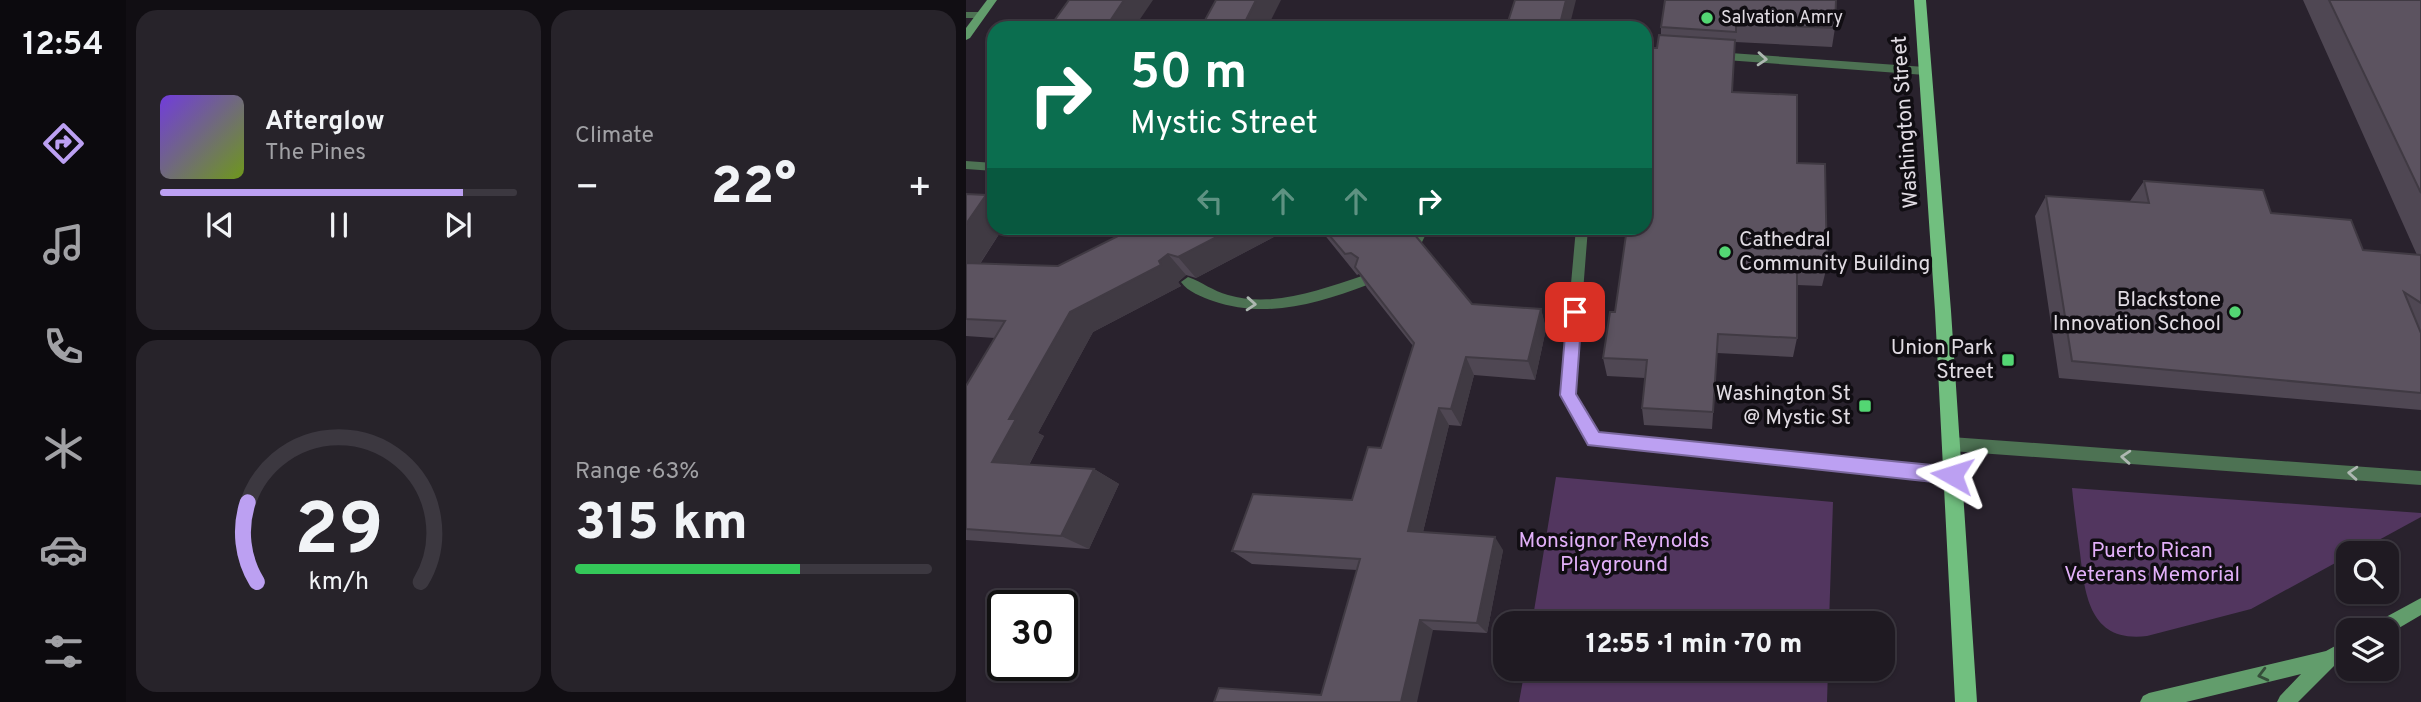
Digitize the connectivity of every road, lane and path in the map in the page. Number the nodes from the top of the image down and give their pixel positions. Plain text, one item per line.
1 (992, 0) edge
2 (1920, 0) edge
3 (966, 15) edge
4 (981, 15) junction
5 (966, 36) edge
6 (1698, 55) edge
7 (1925, 71) junction
8 (966, 165) edge
9 (987, 166) edge
10 (1419, 235) edge
11 (1581, 235) edge
12 (1414, 244) edge
13 (1362, 281) edge
14 (1188, 282) edge
15 (1951, 444) junction
16 (1952, 475) junction
17 (2421, 478) edge
18 (2421, 606) edge
19 (2399, 619) edge
20 (2336, 655) edge
21 (2329, 659) junction
22 (1965, 702) edge
23 (2149, 702) edge
24 (2286, 702) edge

1 - 4 main road
2 - 7 main road, Washington Street
3 - 4 street
4 - 5 main road
6 -> 7 street
7 - 15 main road, Washington Street
8 - 9 street
10 - 12 street
11 - 16 street
14 -> 13 street
15 - 16 main road, Washington Street
17 -> 15 street
16 - 22 main road, Washington Street
18 - 19 main road
20 - 21 main road
21 -> 23 main road
21 - 24 main road

